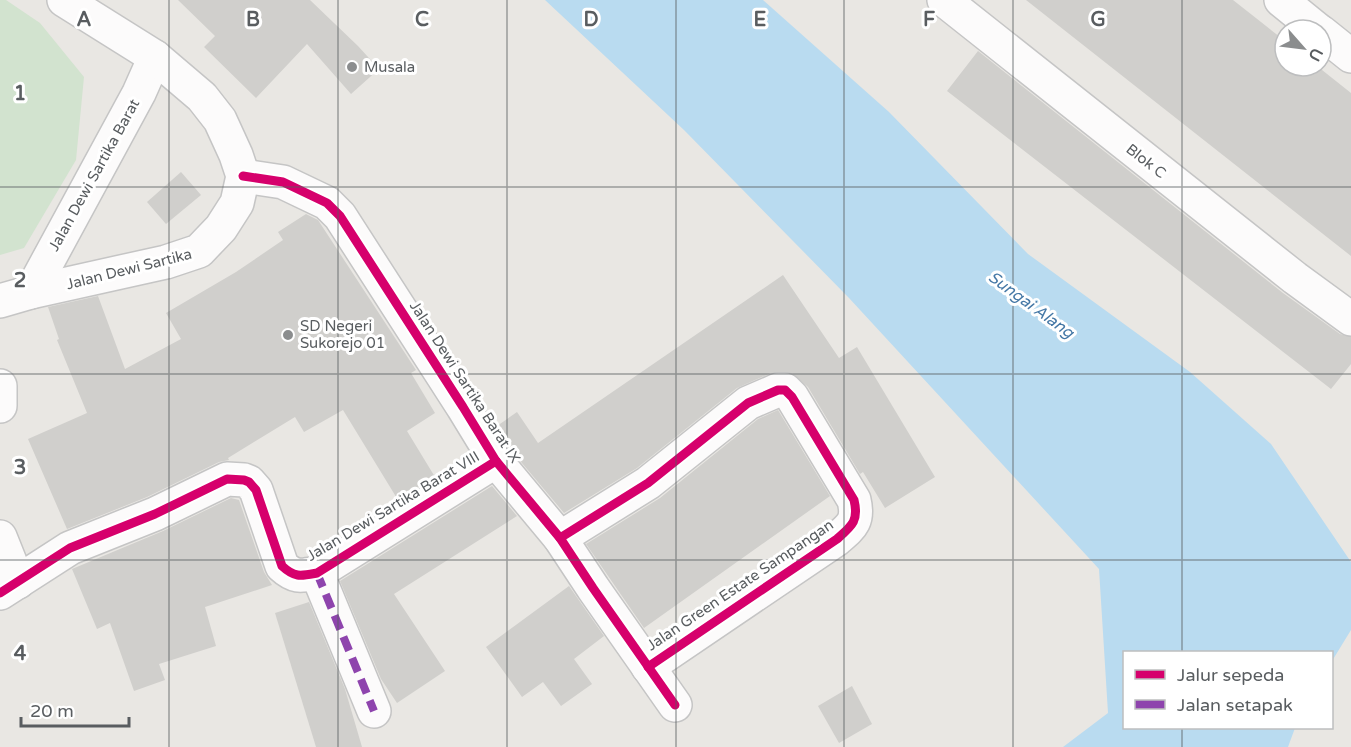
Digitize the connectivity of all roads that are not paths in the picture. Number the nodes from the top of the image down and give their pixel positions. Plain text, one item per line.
1 (64, 0) edge
2 (944, 0) edge
3 (1281, 0) edge
4 (1304, 18) edge
5 (1333, 41) edge
6 (1351, 56) edge
7 (155, 57) junction
8 (243, 176) junction
9 (15, 297) edge
10 (1351, 319) edge
11 (0, 386) edge
12 (0, 406) edge
13 (496, 461) junction
14 (0, 537) edge
15 (560, 538) junction
16 (318, 573) junction
17 (9, 588) edge
18 (648, 667) junction
19 (675, 705) dead end
20 (374, 711) dead end

1 - 7 street
2 - 10 street, Blok C
3 - 4 street
5 - 6 street
7 - 8 street
7 - 9 street, Jalan Dewi Sartika Barat
8 - 9 street, Jalan Dewi Sartika
8 - 13 street, Jalan Dewi Sartika Barat IX
11 - 12 street
13 - 15 street, Jalan Dewi Sartika Barat IX
13 - 16 street, Jalan Dewi Sartika Barat VIII
14 - 17 street, Jalan Dewi Sartika Barat VIII
15 - 18 street, Jalan Dewi Sartika Barat IX
15 - 18 street, Jalan Green Estate Sampangan
16 - 17 street, Jalan Dewi Sartika Barat VIII
16 - 20 street
18 - 19 street, Jalan Dewi Sartika Barat IX

